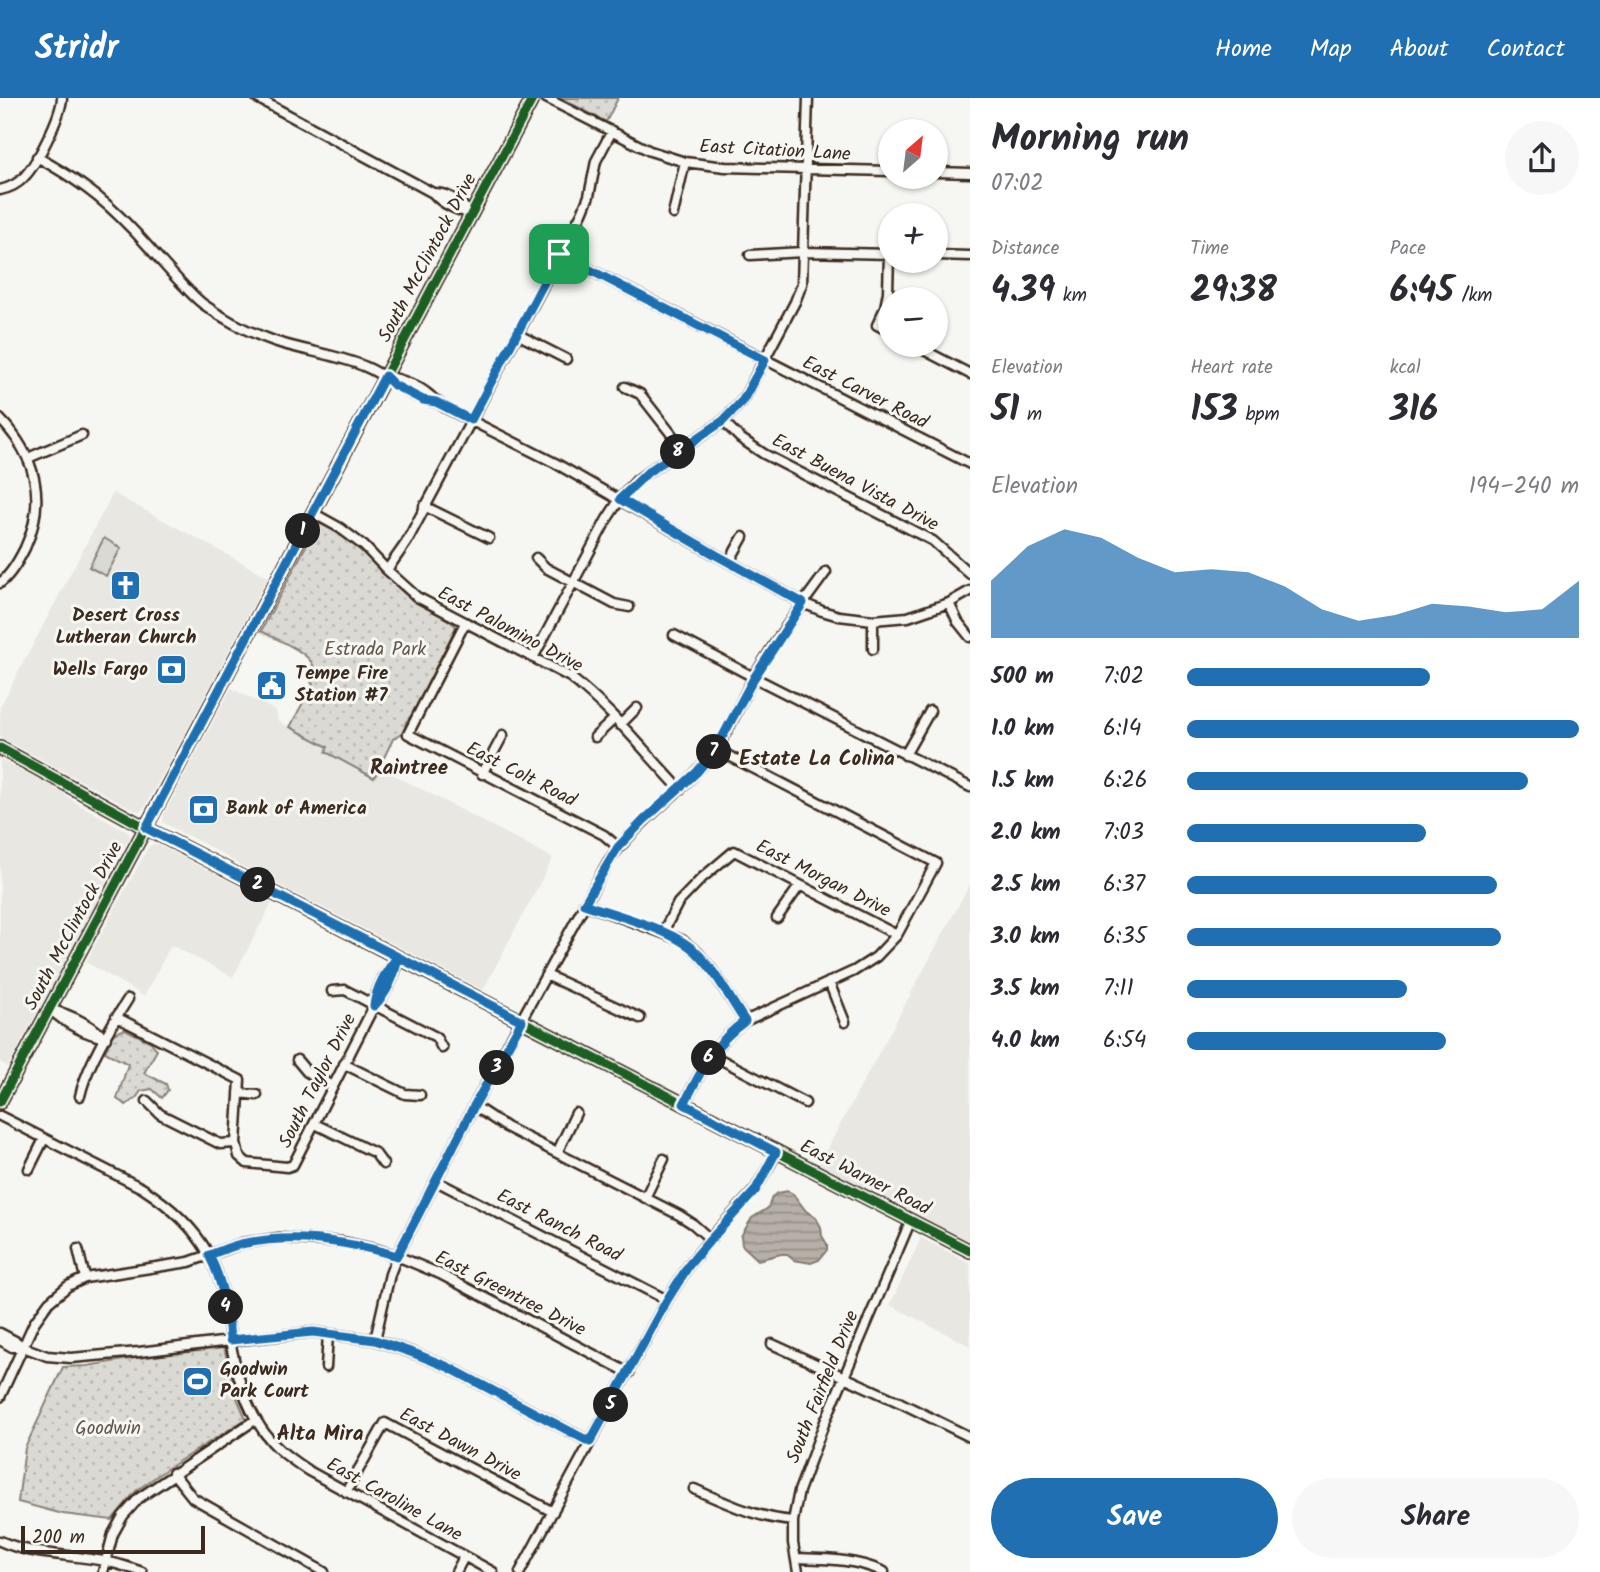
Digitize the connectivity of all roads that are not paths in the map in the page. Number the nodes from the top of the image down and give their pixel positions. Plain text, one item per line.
1 (62, 98) edge
2 (257, 98) edge
3 (533, 98) edge
4 (546, 98) edge
5 (808, 98) edge
6 (611, 131) junction
7 (37, 157) junction
8 (685, 162) junction
9 (807, 169) junction
10 (878, 171) edge
11 (948, 172) edge
12 (970, 173) edge
13 (0, 190) edge
14 (471, 214) junction
15 (673, 214) dead end
16 (803, 252) junction
17 (559, 254) junction
18 (878, 254) edge
19 (750, 255) dead end
20 (948, 255) edge
21 (970, 256) edge
22 (517, 334) junction
23 (938, 357) edge
24 (566, 359) dead end
25 (765, 360) junction
26 (970, 374) edge
27 (385, 376) junction
28 (625, 387) dead end
29 (0, 419) edge
30 (471, 420) junction
31 (723, 421) junction
32 (82, 435) dead end
33 (683, 449) junction
34 (28, 458) junction
35 (970, 464) edge
36 (620, 499) junction
37 (424, 506) junction
38 (313, 513) junction
39 (743, 537) dead end
40 (489, 538) dead end
41 (536, 558) dead end
42 (729, 562) junction
43 (387, 570) junction
44 (826, 572) dead end
45 (970, 574) edge
46 (573, 582) junction
47 (0, 583) edge
48 (970, 591) edge
49 (803, 603) junction
50 (949, 603) junction
51 (629, 607) dead end
52 (873, 620) junction
53 (465, 623) junction
54 (674, 635) dead end
55 (970, 637) edge
56 (873, 649) dead end
57 (533, 658) junction
58 (754, 678) junction
59 (637, 708) dead end
60 (930, 711) dead end
61 (617, 722) junction
62 (503, 735) dead end
63 (595, 737) dead end
64 (0, 748) edge
65 (716, 749) junction
66 (905, 755) junction
67 (482, 774) junction
68 (970, 787) edge
69 (680, 789) junction
70 (146, 828) junction
71 (618, 847) junction
72 (800, 885) junction
73 (584, 904) junction
74 (777, 918) dead end
75 (663, 932) junction
76 (897, 935) junction
77 (398, 957) junction
78 (546, 975) junction
79 (829, 982) junction
80 (332, 991) dead end
81 (128, 999) dead end
82 (374, 1006) junction
83 (50, 1009) junction
84 (116, 1017) junction
85 (640, 1018) dead end
86 (522, 1021) junction
87 (745, 1021) junction
88 (845, 1022) dead end
89 (106, 1038) junction
90 (442, 1048) dead end
91 (710, 1054) junction
92 (297, 1060) dead end
93 (345, 1064) junction
94 (333, 1086) junction
95 (239, 1093) junction
96 (420, 1094) dead end
97 (80, 1096) dead end
98 (257, 1096) dead end
99 (147, 1101) dead end
100 (0, 1102) edge
101 (805, 1103) dead end
102 (684, 1104) junction
103 (474, 1106) junction
104 (576, 1113) dead end
105 (0, 1116) edge
106 (315, 1124) junction
107 (44, 1139) junction
108 (236, 1143) junction
109 (776, 1152) junction
110 (557, 1153) junction
111 (664, 1159) dead end
112 (383, 1164) dead end
113 (29, 1169) dead end
114 (436, 1181) junction
115 (645, 1198) junction
116 (911, 1220) junction
117 (710, 1240) junction
118 (78, 1249) dead end
119 (970, 1251) edge
120 (209, 1255) junction
121 (397, 1256) junction
122 (85, 1279) junction
123 (667, 1300) junction
124 (0, 1333) edge
125 (328, 1334) junction
126 (0, 1340) edge
127 (230, 1340) junction
128 (375, 1340) junction
129 (772, 1344) dead end
130 (23, 1347) junction
131 (326, 1367) dead end
132 (629, 1373) junction
133 (844, 1378) junction
134 (0, 1397) edge
135 (255, 1420) junction
136 (970, 1437) edge
137 (590, 1442) junction
138 (173, 1473) junction
139 (694, 1489) dead end
140 (346, 1492) junction
141 (553, 1513) junction
142 (793, 1521) junction
143 (0, 1541) edge
144 (464, 1557) junction
145 (796, 1558) junction
146 (106, 1561) junction
147 (103, 1572) edge
148 (142, 1572) edge
149 (324, 1572) edge
150 (456, 1572) edge
151 (493, 1572) edge
152 (520, 1572) edge
153 (798, 1572) edge
154 (884, 1572) edge

1 - 7 street
2 - 14 street
3 - 14 main road, South McClintock Drive
4 - 6 street, East Citation Lane
5 - 9 street
6 - 8 street, East Citation Lane
6 - 17 street
7 - 13 street
7 - 27 street
8 - 9 street, East Citation Lane
8 - 15 street
9 - 10 street, East Citation Lane
9 - 16 street
11 - 12 street
14 - 27 main road, South McClintock Drive
16 - 18 street
16 - 19 street
16 - 25 street
17 - 22 street
17 - 25 street, East Carver Road
20 - 21 street
22 - 24 street
22 - 30 street
23 - 26 street
25 - 31 street
25 - 35 street, East Carver Road
27 - 30 street
27 - 38 main road, South McClintock Drive
28 - 33 street
29 - 34 street
30 - 36 street
30 - 37 street
31 - 33 street
31 - 45 street, East Buena Vista Drive
32 - 34 street
33 - 36 street
34 - 47 street
36 - 42 street
36 - 46 street
37 - 40 street
37 - 43 street
38 - 43 street, East Palomino Drive
38 - 70 main road, South McClintock Drive
39 - 42 street
41 - 46 street
42 - 49 street
43 - 53 street, East Palomino Drive
44 - 49 street
46 - 51 street
46 - 57 street
48 - 50 street
49 - 52 street
49 - 58 street
50 - 52 street
50 - 55 street
52 - 56 street
53 - 57 street, East Palomino Drive
53 - 67 street, East Colt Road
54 - 58 street
57 - 61 street, East Palomino Drive
58 - 65 street
58 - 66 street
59 - 61 street
60 - 66 street
61 - 63 street
61 - 69 street, East Palomino Drive
62 - 67 street
64 - 70 main road, East Warner Road
65 - 69 street
65 - 76 street
66 - 68 street
67 - 71 street, East Colt Road
69 - 71 street
70 - 77 main road, East Warner Road
70 - 83 main road, South McClintock Drive
71 - 73 street
72 - 74 street
72 - 75 street, East Morgan Drive
72 - 76 street, East Morgan Drive
73 - 75 street
73 - 78 street
75 - 87 street
76 - 79 street
77 - 82 street, South Taylor Drive
77 - 86 main road, East Warner Road
78 - 85 street
78 - 86 street
79 - 87 street
79 - 88 street
80 - 82 street
81 - 84 street
82 - 90 street
82 - 93 street, South Taylor Drive
83 - 89 street
83 - 100 main road, South McClintock Drive
84 - 89 street
84 - 95 street
86 - 102 main road, East Warner Road
86 - 103 street
87 - 91 street
89 - 97 street
91 - 101 street
91 - 102 street
92 - 94 street
93 - 94 street, South Taylor Drive
93 - 96 street
94 - 106 street, South Taylor Drive
95 - 98 street
95 - 108 street
99 - 108 street
102 - 109 main road, East Warner Road
103 - 110 street
103 - 114 street
104 - 110 street
105 - 107 street, East Caroline Lane
106 - 108 street, South Taylor Drive
106 - 112 street
107 - 113 street
107 - 120 street, East Caroline Lane
109 - 116 main road, East Warner Road
109 - 117 street
110 - 115 street
111 - 115 street
114 - 121 street
114 - 123 street, East Ranch Road
115 - 117 street
116 - 119 main road, East Warner Road
116 - 133 street, South Fairfield Drive
117 - 123 street
118 - 122 street
120 - 121 street, East Greentree Drive
120 - 122 street, East Greentree Drive
120 - 127 street, East Caroline Lane
121 - 128 street
121 - 132 street, East Greentree Drive
122 - 130 street
123 - 132 street
124 - 130 street
125 - 127 street
125 - 128 street
125 - 131 street
126 - 130 street
127 - 130 street
127 - 135 street, East Caroline Lane
128 - 137 street
129 - 133 street
130 - 134 street
132 - 137 street
133 - 136 street
133 - 142 street, South Fairfield Drive
135 - 138 street
135 - 140 street, East Caroline Lane
137 - 141 street
138 - 146 street
138 - 149 street
139 - 142 street
140 - 141 street, East Dawn Drive
140 - 144 street, East Caroline Lane
141 - 152 street
142 - 145 street, South Fairfield Drive
143 - 146 street
144 - 150 street
144 - 151 street, East Caroline Lane
145 - 153 street, South Fairfield Drive
145 - 154 street
146 - 147 street
146 - 148 street

